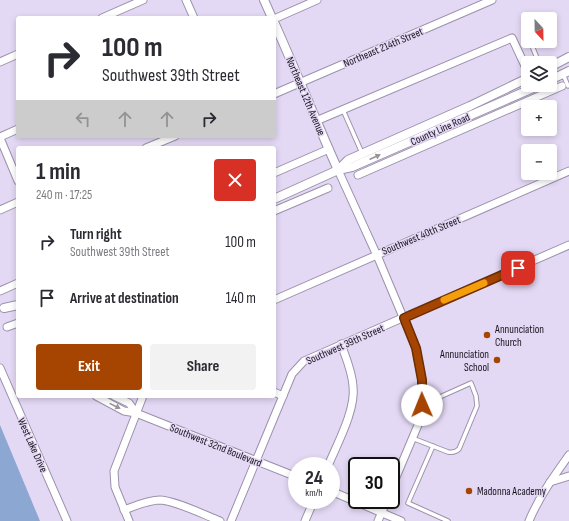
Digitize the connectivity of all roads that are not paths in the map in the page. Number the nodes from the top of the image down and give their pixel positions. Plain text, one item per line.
1 (144, 0) edge
2 (186, 0) edge
3 (264, 0) edge
4 (317, 0) edge
5 (492, 0) edge
6 (107, 16) edge
7 (193, 16) edge
8 (272, 16) edge
9 (276, 17) edge
10 (276, 27) edge
11 (16, 55) edge
12 (521, 57) edge
13 (569, 57) edge
14 (0, 62) edge
15 (557, 63) edge
16 (566, 72) edge
17 (300, 83) junction
18 (565, 86) edge
19 (521, 87) edge
20 (521, 89) edge
21 (535, 92) edge
22 (276, 93) edge
23 (537, 97) junction
24 (343, 110) junction
25 (316, 121) junction
26 (16, 130) edge
27 (0, 137) edge
28 (170, 138) edge
29 (151, 146) edge
30 (329, 149) junction
31 (362, 154) junction
32 (338, 170) junction
33 (569, 171) edge
34 (276, 172) edge
35 (358, 175) dead end
36 (16, 176) edge
37 (328, 188) dead end
38 (276, 198) edge
39 (16, 203) edge
40 (0, 210) edge
41 (276, 210) edge
42 (569, 245) edge
43 (377, 254) junction
44 (16, 284) edge
45 (0, 291) edge
46 (276, 299) edge
47 (16, 305) edge
48 (2, 308) edge
49 (404, 318) junction
50 (16, 324) edge
51 (7, 327) dead end
52 (341, 344) junction
53 (0, 368) edge
54 (276, 393) edge
55 (283, 396) junction
56 (100, 398) edge
57 (118, 398) edge
58 (142, 398) edge
59 (422, 405) junction
60 (136, 413) junction
61 (412, 438) junction
62 (432, 446) junction
63 (569, 455) edge
64 (332, 457) edge
65 (256, 461) junction
66 (400, 467) edge
67 (288, 473) edge
68 (569, 476) edge
69 (550, 482) junction
70 (340, 495) edge
71 (310, 509) edge
72 (383, 509) edge
73 (124, 510) junction
74 (381, 513) junction
75 (66, 521) edge
76 (129, 521) edge
77 (220, 521) edge
78 (231, 521) edge
79 (305, 521) edge
80 (378, 521) edge
81 (401, 521) edge
82 (448, 521) edge
83 (529, 521) edge

1 - 6 street
2 - 7 street
3 - 8 street
4 - 9 street
5 - 17 street, Northeast 214th Street
10 - 17 street, Northeast 12th Avenue
11 - 14 street
12 - 24 street
13 - 15 street
16 - 18 lane
17 - 22 street, Northeast 214th Street
17 - 25 street, Northeast 12th Avenue
18 - 23 street
19 - 31 street, County Line Road
32 -> 20 street, County Line Road
21 - 23 street
23 - 35 street
24 - 25 street
24 - 31 lane
25 - 30 street, Northeast 12th Avenue
26 - 27 street
27 - 36 street
28 - 29 street
30 - 32 street, Northeast 12th Avenue
30 - 34 street
31 - 32 street, County Line Road
32 - 38 street, County Line Road
32 - 43 street
33 - 43 street, Southwest 40th Street
37 - 41 street
39 - 40 street
42 - 49 street, Southwest 39th Street
43 - 46 street, Southwest 40th Street
43 - 49 street
44 - 45 street
47 - 48 street
49 - 52 street, Southwest 39th Street
49 - 59 street
50 - 51 street
52 - 55 street, Southwest 39th Street
52 - 64 street
53 - 75 street, West Lake Drive
54 - 55 street
55 - 65 street, Southwest 39th Street
56 -> 60 street, Southwest 32nd Boulevard
57 - 60 street, Southwest 32nd Boulevard
58 - 60 street
59 - 61 street
59 - 62 lane
60 - 65 street, Southwest 32nd Boulevard
60 - 73 street
61 - 62 lane
61 - 66 street
62 - 82 lane
63 - 69 street
65 - 67 street, Southwest 32nd Boulevard
65 - 78 street, Southwest 39th Street
68 - 69 street
69 - 83 street
70 - 74 street
71 - 79 street
72 - 74 street
73 - 76 street
73 - 77 street
74 - 80 street
74 - 81 street

